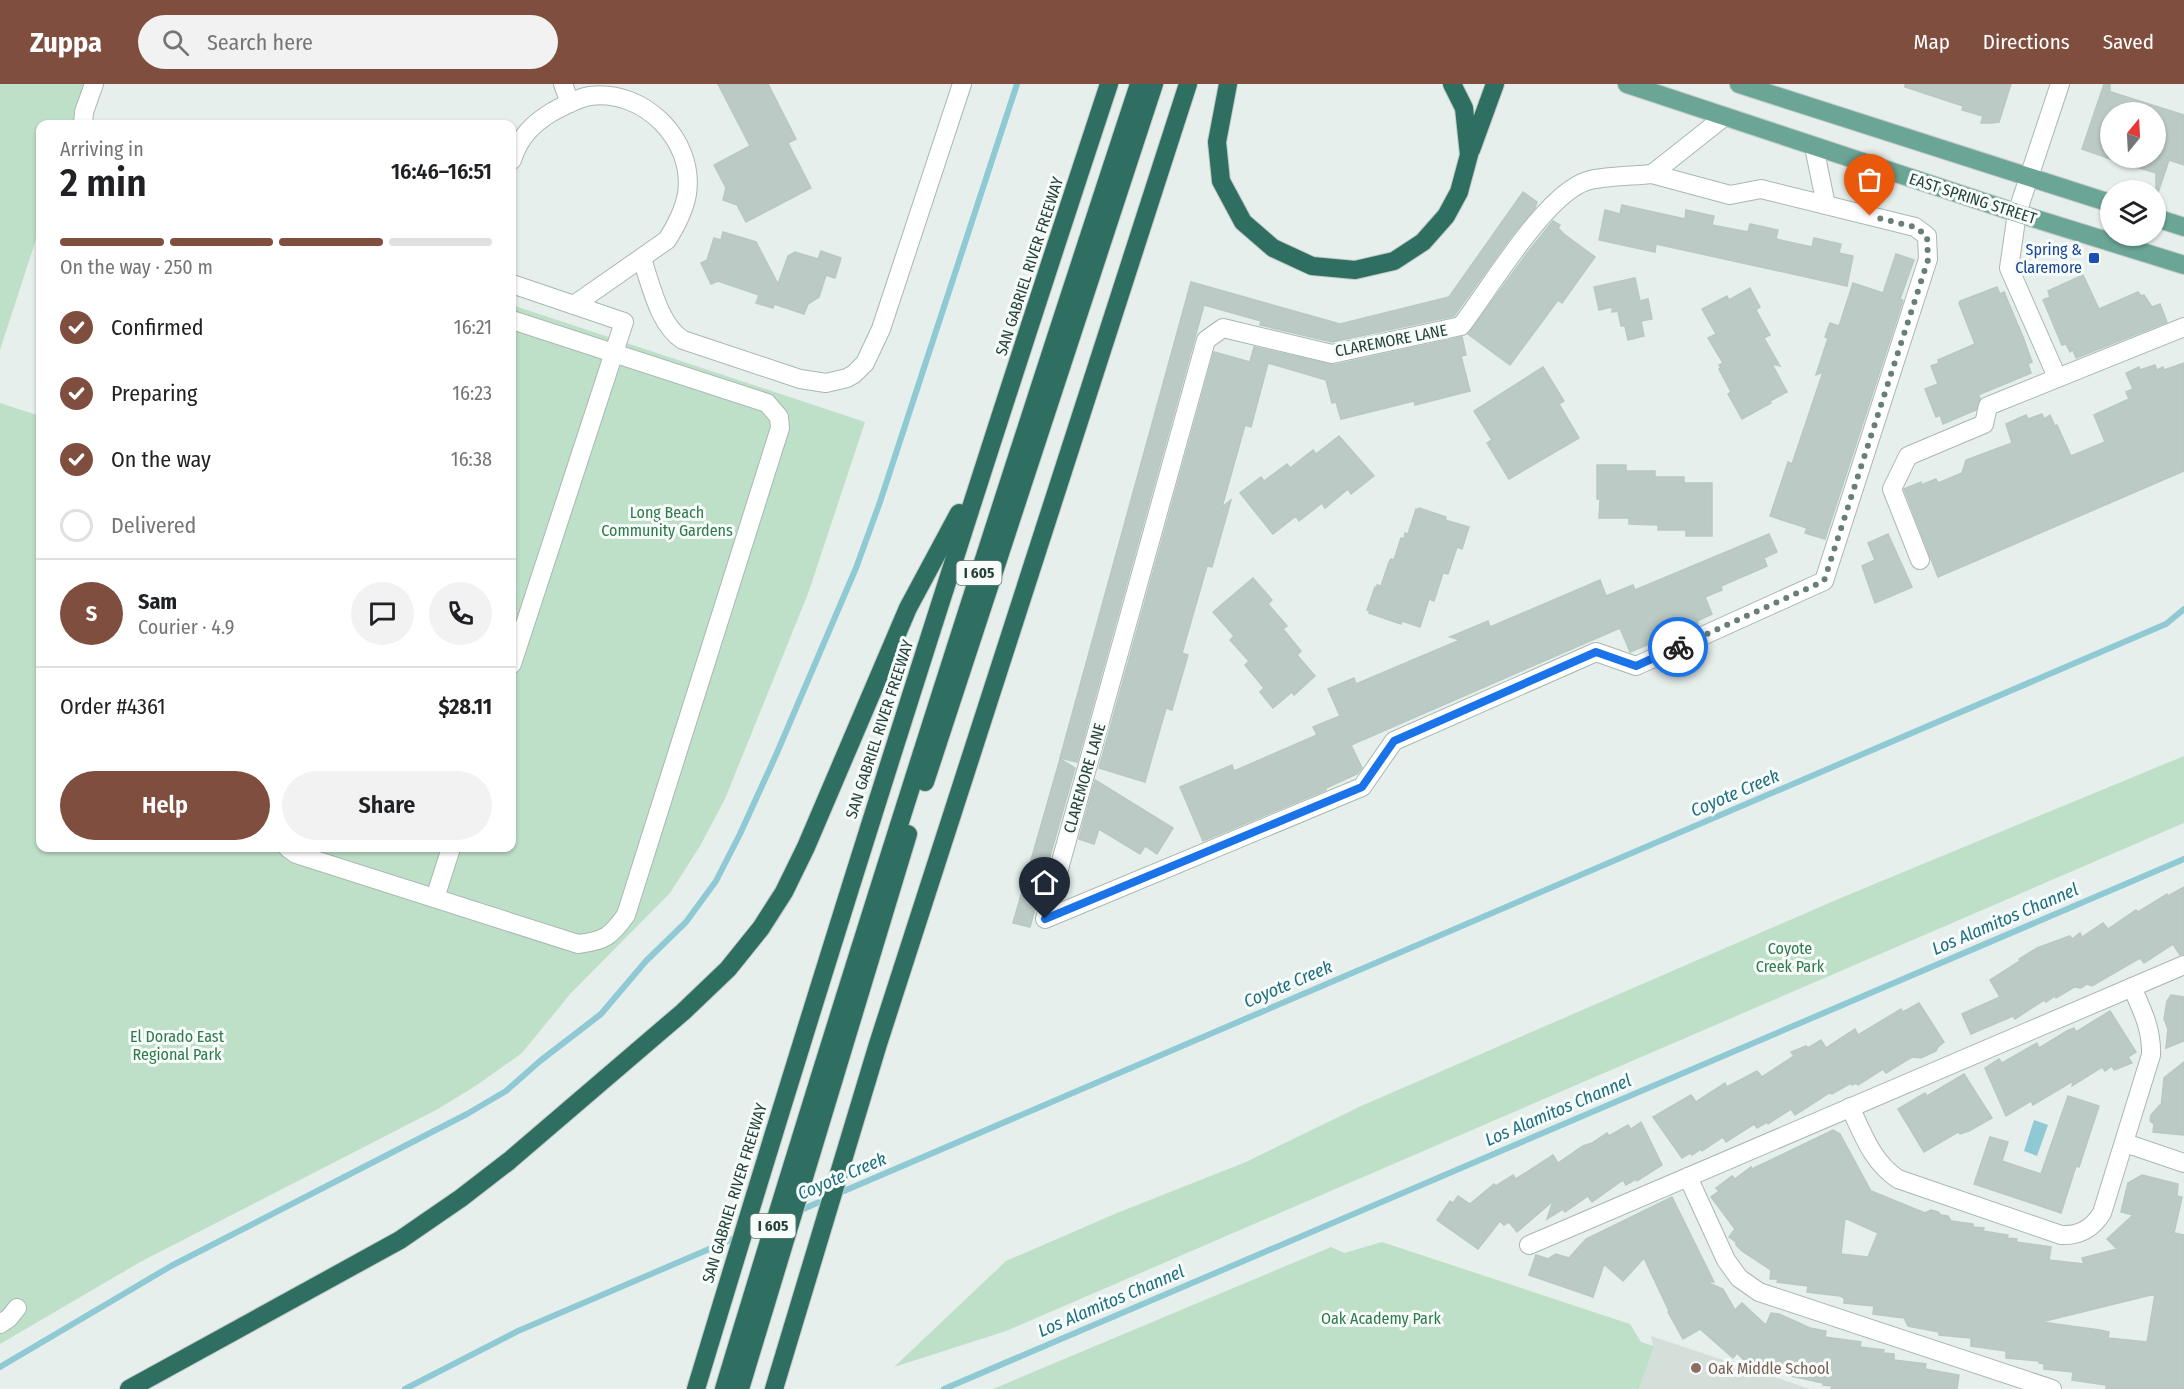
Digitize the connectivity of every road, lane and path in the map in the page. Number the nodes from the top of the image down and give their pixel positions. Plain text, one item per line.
1 (94, 84) edge
2 (562, 84) edge
3 (962, 84) edge
4 (1109, 84) edge
5 (1139, 84) edge
6 (1154, 84) edge
7 (1188, 84) edge
8 (1228, 84) edge
9 (1452, 84) edge
10 (1495, 84) edge
11 (1627, 84) edge
12 (1739, 84) edge
13 (2060, 84) edge
14 (570, 103) junction
15 (1724, 117) junction
16 (83, 120) edge
17 (516, 147) edge
18 (1814, 147) junction
19 (1469, 155) junction
20 (1652, 174) junction
21 (2030, 177) junction
22 (2100, 200) edge
23 (1826, 205) junction
24 (2018, 213) junction
25 (2166, 221) edge
26 (2184, 227) edge
27 (642, 259) junction
28 (2184, 265) edge
29 (516, 285) edge
30 (574, 305) junction
31 (516, 321) edge
32 (2184, 327) edge
33 (613, 353) junction
34 (2057, 377) junction
35 (980, 475) junction
36 (1920, 560) dead end
37 (516, 652) edge
38 (293, 852) edge
39 (450, 852) edge
40 (435, 898) junction
41 (2184, 965) edge
42 (2132, 987) junction
43 (831, 1061) junction
44 (1850, 1107) junction
45 (2125, 1143) junction
46 (2184, 1163) edge
47 (1688, 1177) junction
48 (1529, 1245) dead end
49 (17, 1308) dead end
50 (0, 1324) edge
51 (129, 1389) edge
52 (696, 1389) edge
53 (724, 1389) edge
54 (740, 1389) edge
55 (774, 1389) edge
56 (2052, 1389) edge

1 - 16 street
2 - 14 street
3 - 27 street
4 - 35 highway, SAN GABRIEL RIVER FREEWAY / I 605
5 - 43 highway, I 605
6 - 43 highway, I 605
7 - 55 highway, I 605
8 - 19 highway
9 - 19 highway
10 - 19 highway
11 - 15 main road, EAST SPRING STREET
12 - 21 main road
13 - 21 street
14 - 17 street
14 - 27 street
15 - 18 main road, EAST SPRING STREET
15 - 20 street
18 - 23 street
18 - 24 main road, EAST SPRING STREET
20 - 23 street, CLAREMORE LANE
20 - 23 street, CLAREMORE LANE
21 - 22 main road
21 - 24 street
24 - 28 main road, EAST SPRING STREET
24 - 34 street
25 - 26 main road
27 - 30 street
29 - 30 street
30 - 33 street
31 - 33 street
32 - 34 street
33 - 37 street
33 - 40 street
34 - 36 street
35 - 51 highway
35 - 52 highway, SAN GABRIEL RIVER FREEWAY / I 605
38 - 40 street
39 - 40 street
41 - 42 street
42 - 44 street
42 - 45 street
43 - 53 highway, I 605
43 - 54 highway, I 605
44 - 45 street
44 - 47 street
45 - 46 street
47 - 48 street
47 - 56 street
49 - 50 street

